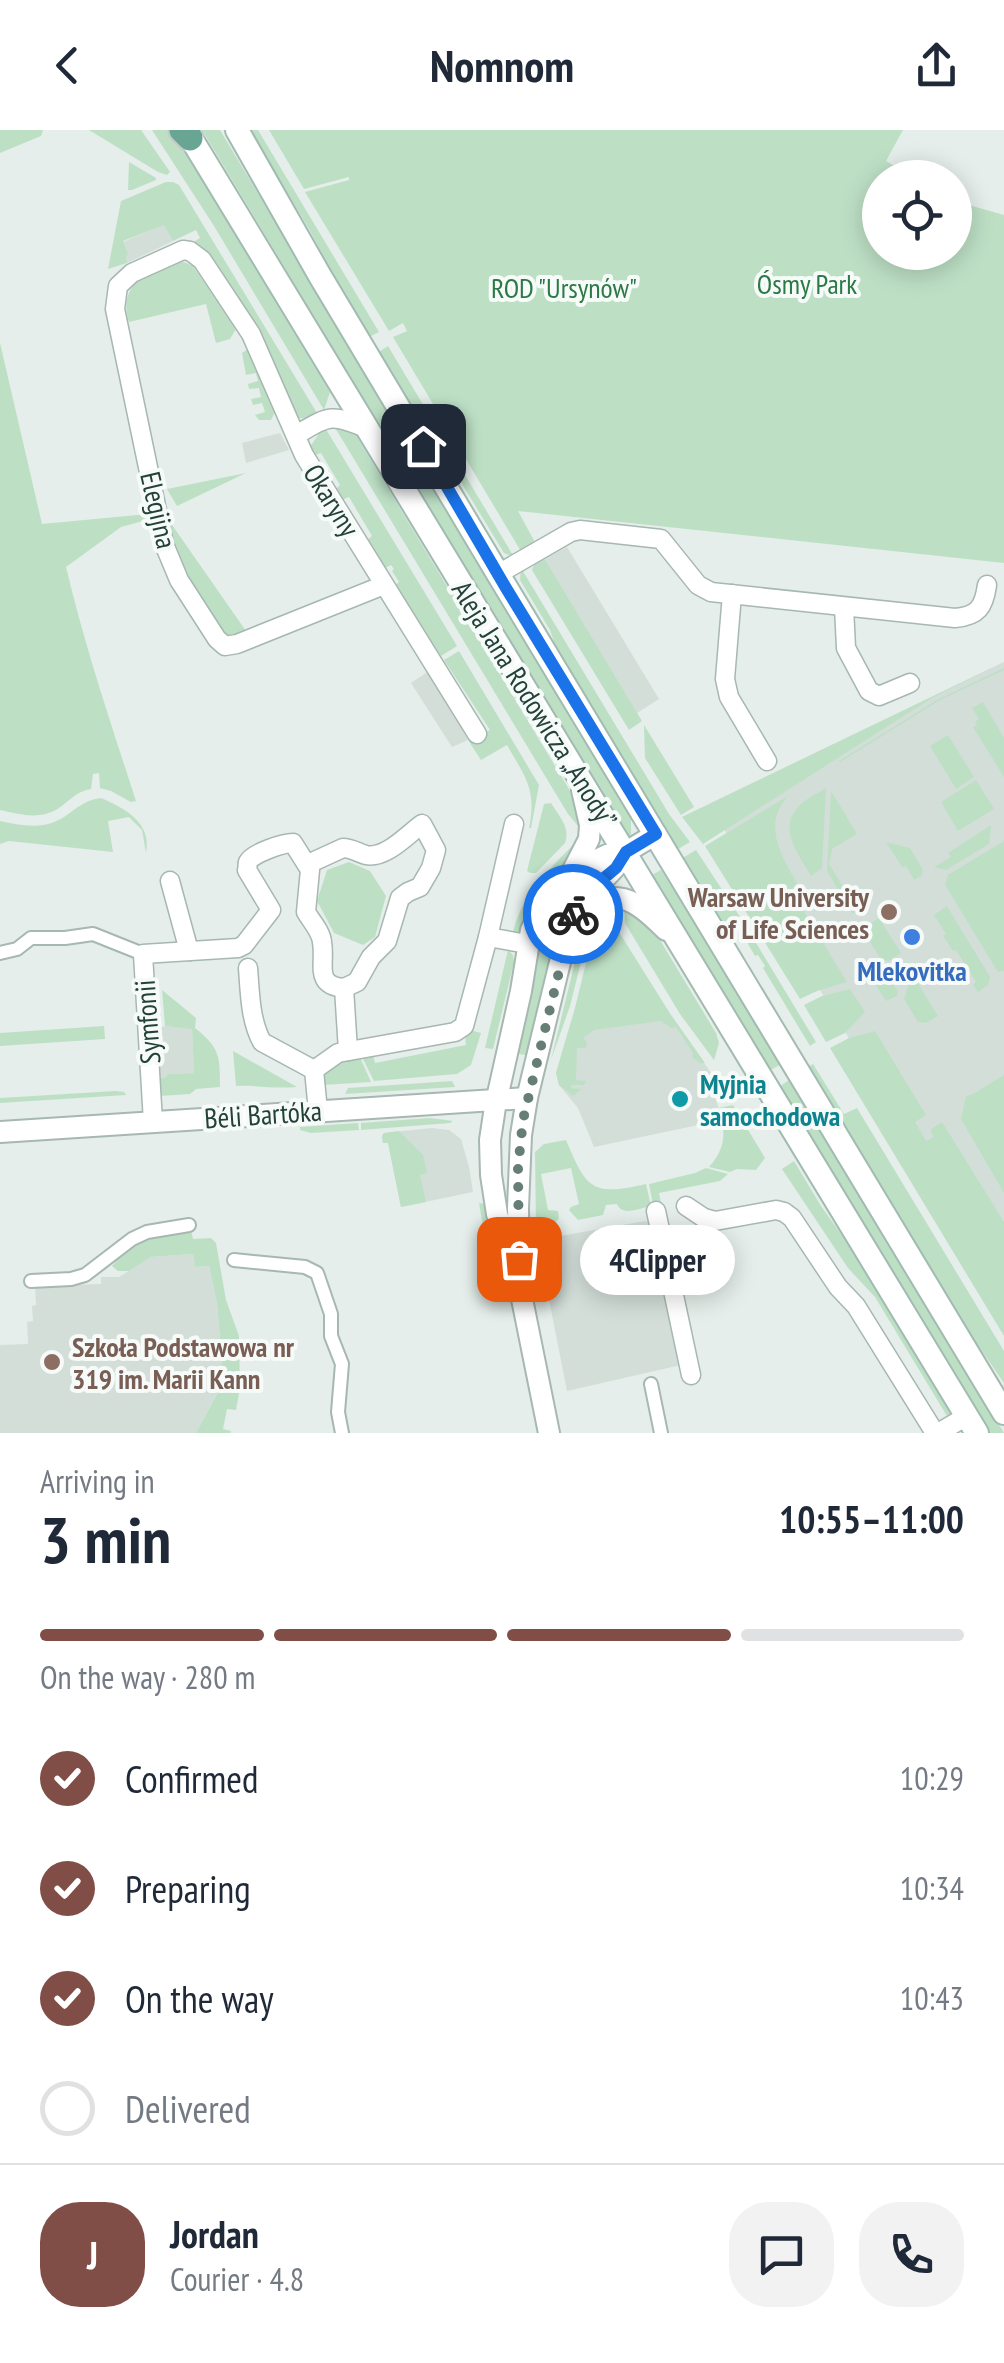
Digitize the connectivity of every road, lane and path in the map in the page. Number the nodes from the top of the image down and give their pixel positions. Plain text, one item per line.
1 (237, 130) edge
2 (186, 133) edge
3 (202, 260) joint
4 (333, 374) junction
5 (324, 419) junction
6 (366, 428) junction
7 (296, 435) junction
8 (498, 574) junction
9 (384, 585) junction
10 (987, 586) dead end
11 (732, 594) junction
12 (844, 607) junction
13 (910, 683) dead end
14 (477, 734) dead end
15 (767, 761) dead end
16 (578, 773) junction
17 (514, 824) dead end
18 (656, 834) junction
19 (626, 852) junction
20 (308, 864) junction
21 (572, 872) junction
22 (170, 880) dead end
23 (305, 907) junction
24 (271, 910) junction
25 (488, 937) junction
26 (566, 938) junction
27 (526, 944) junction
28 (684, 947) junction
29 (189, 950) junction
30 (0, 953) edge
31 (143, 954) junction
32 (248, 968) dead end
33 (344, 988) junction
34 (348, 1050) junction
35 (314, 1070) junction
36 (527, 1098) junction
37 (496, 1099) junction
38 (318, 1111) junction
39 (153, 1122) junction
40 (0, 1132) edge
41 (686, 1206) dead end
42 (656, 1212) dead end
43 (189, 1226) dead end
44 (234, 1260) dead end
45 (31, 1281) dead end
46 (519, 1284) junction
47 (691, 1375) dead end
48 (651, 1384) dead end
49 (1004, 1413) edge
50 (972, 1425) edge
51 (342, 1433) edge
52 (549, 1433) edge
53 (661, 1433) edge
54 (936, 1433) edge

1 - 8 main road, Aleja Jana Rodowicza „Anody”
2 - 4 main road, Aleja Jana Rodowicza „Anody”
3 - 7 street, Okaryny
3 - 9 street, Elegijna
4 - 5 street
4 - 6 main road, Aleja Jana Rodowicza „Anody”
5 - 6 street
5 - 7 street
6 - 16 main road, Aleja Jana Rodowicza „Anody”
7 - 9 street, Okaryny
8 - 11 street
8 - 18 main road, Aleja Jana Rodowicza „Anody”
9 - 14 street, Okaryny
10 - 12 street
11 - 12 street
11 - 15 street
12 - 13 street
16 - 19 main road, Aleja Jana Rodowicza „Anody”
16 - 21 street
17 - 25 street
18 - 19 street
18 - 49 main road, Aleja Jana Rodowicza „Anody”
19 - 21 street
19 - 26 street
19 - 28 main road, Aleja Jana Rodowicza „Anody”
20 - 23 street
20 - 24 street
20 - 33 street
21 - 27 street
22 - 29 street
23 - 24 street
23 - 33 street
24 - 29 street
25 - 27 street
25 - 34 street
26 - 28 street
26 - 36 street
27 - 37 street
28 - 50 main road, Aleja Jana Rodowicza „Anody”
29 - 31 street
30 - 31 street, Symfonii
31 - 39 street, Symfonii
32 - 35 street
33 - 34 street
34 - 35 street
35 - 38 street
36 - 37 street, Béli Bartóka
36 - 46 street
37 - 38 street, Béli Bartóka
37 - 46 street
38 - 39 street, Béli Bartóka
39 - 40 street, Béli Bartóka
41 - 54 street
42 - 47 street
43 - 45 street
44 - 51 street
46 - 52 street
48 - 53 street
50 - 54 street

